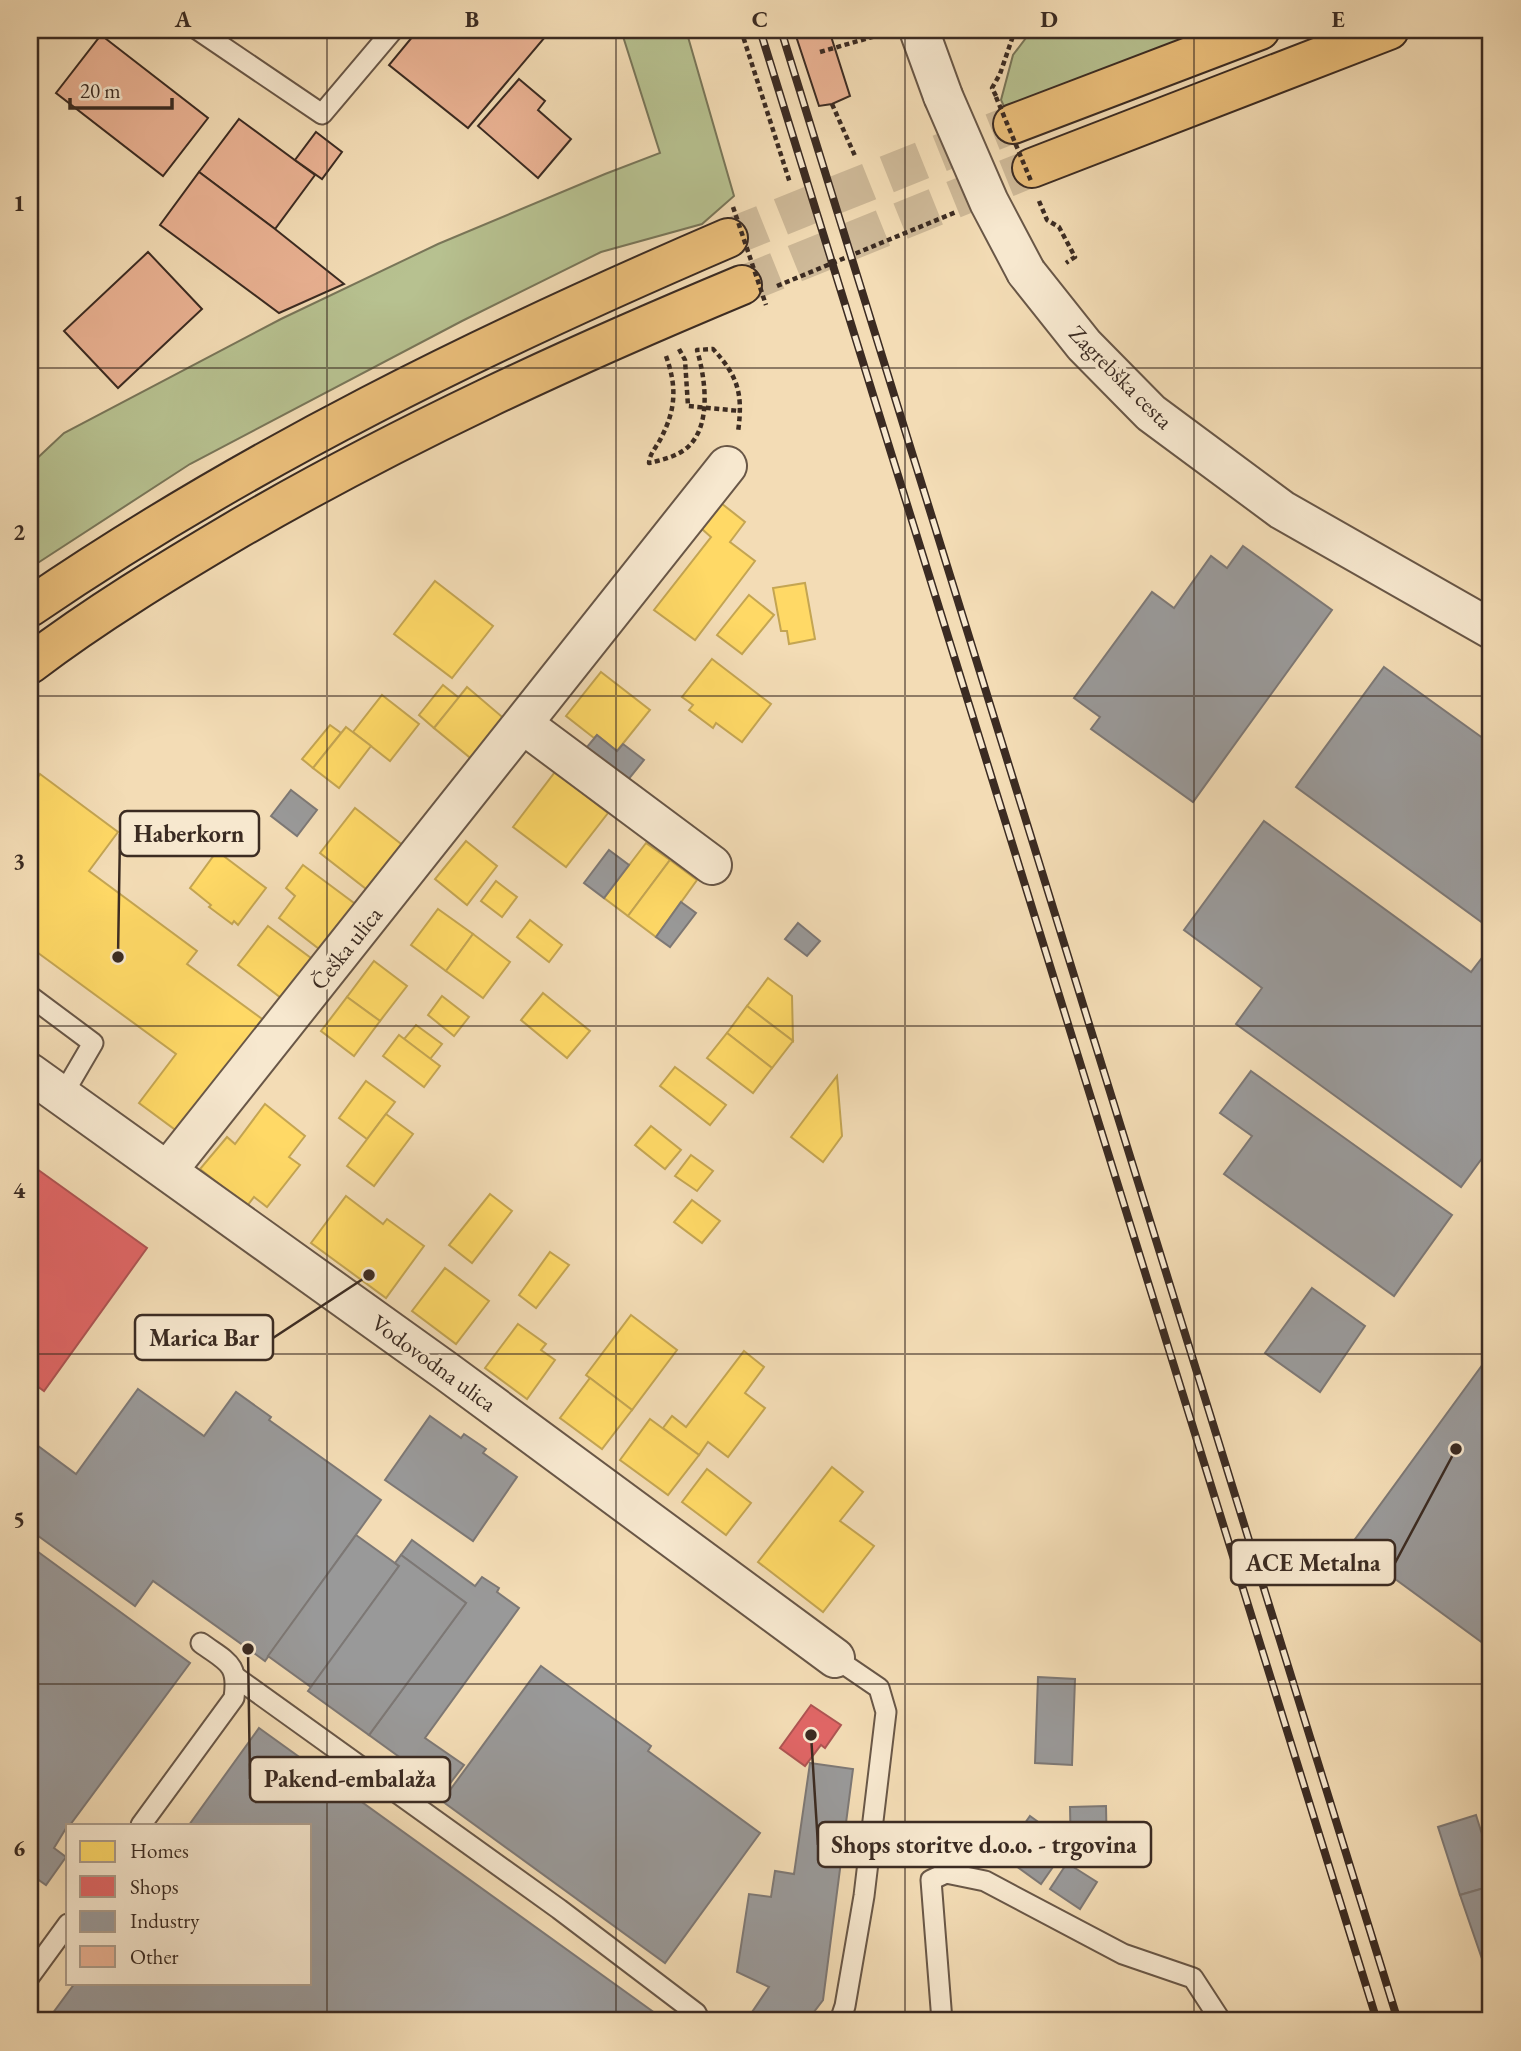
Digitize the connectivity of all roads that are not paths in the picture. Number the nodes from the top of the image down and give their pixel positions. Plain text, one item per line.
1 (198, 30) edge
2 (393, 30) edge
3 (906, 30) edge
4 (1260, 30) edge
5 (1389, 30) edge
6 (1005, 111) tunnel mouth
7 (1028, 178) tunnel mouth
8 (730, 222) tunnel mouth
9 (754, 301) tunnel mouth
10 (727, 466) road end
11 (30, 607) edge
12 (1491, 629) edge
13 (30, 664) edge
14 (524, 724) junction
15 (712, 865) dead end
16 (30, 996) edge
17 (30, 1073) edge
18 (62, 1096) junction
19 (168, 1170) junction
20 (201, 1643) dead end
21 (835, 1657) joint
22 (237, 1678) junction
23 (142, 1824) edge
24 (66, 1927) edge
25 (30, 1976) edge
26 (701, 2021) edge
27 (840, 2021) edge
28 (942, 2021) edge
29 (1221, 2021) edge

1 - 2 lane
3 - 12 street, Zagrebška cesta, bridge
4 - 6 highway
5 - 7 highway
8 - 11 highway
9 - 13 highway
10 - 14 street, Češka ulica
14 - 15 street
14 - 19 street, Češka ulica
16 - 18 lane
17 - 18 street, Vodovodna ulica
18 - 19 street, Vodovodna ulica
19 - 21 street, Vodovodna ulica
20 - 22 lane
21 - 27 lane
22 - 23 lane
22 - 26 lane
24 - 25 lane
28 - 29 lane

